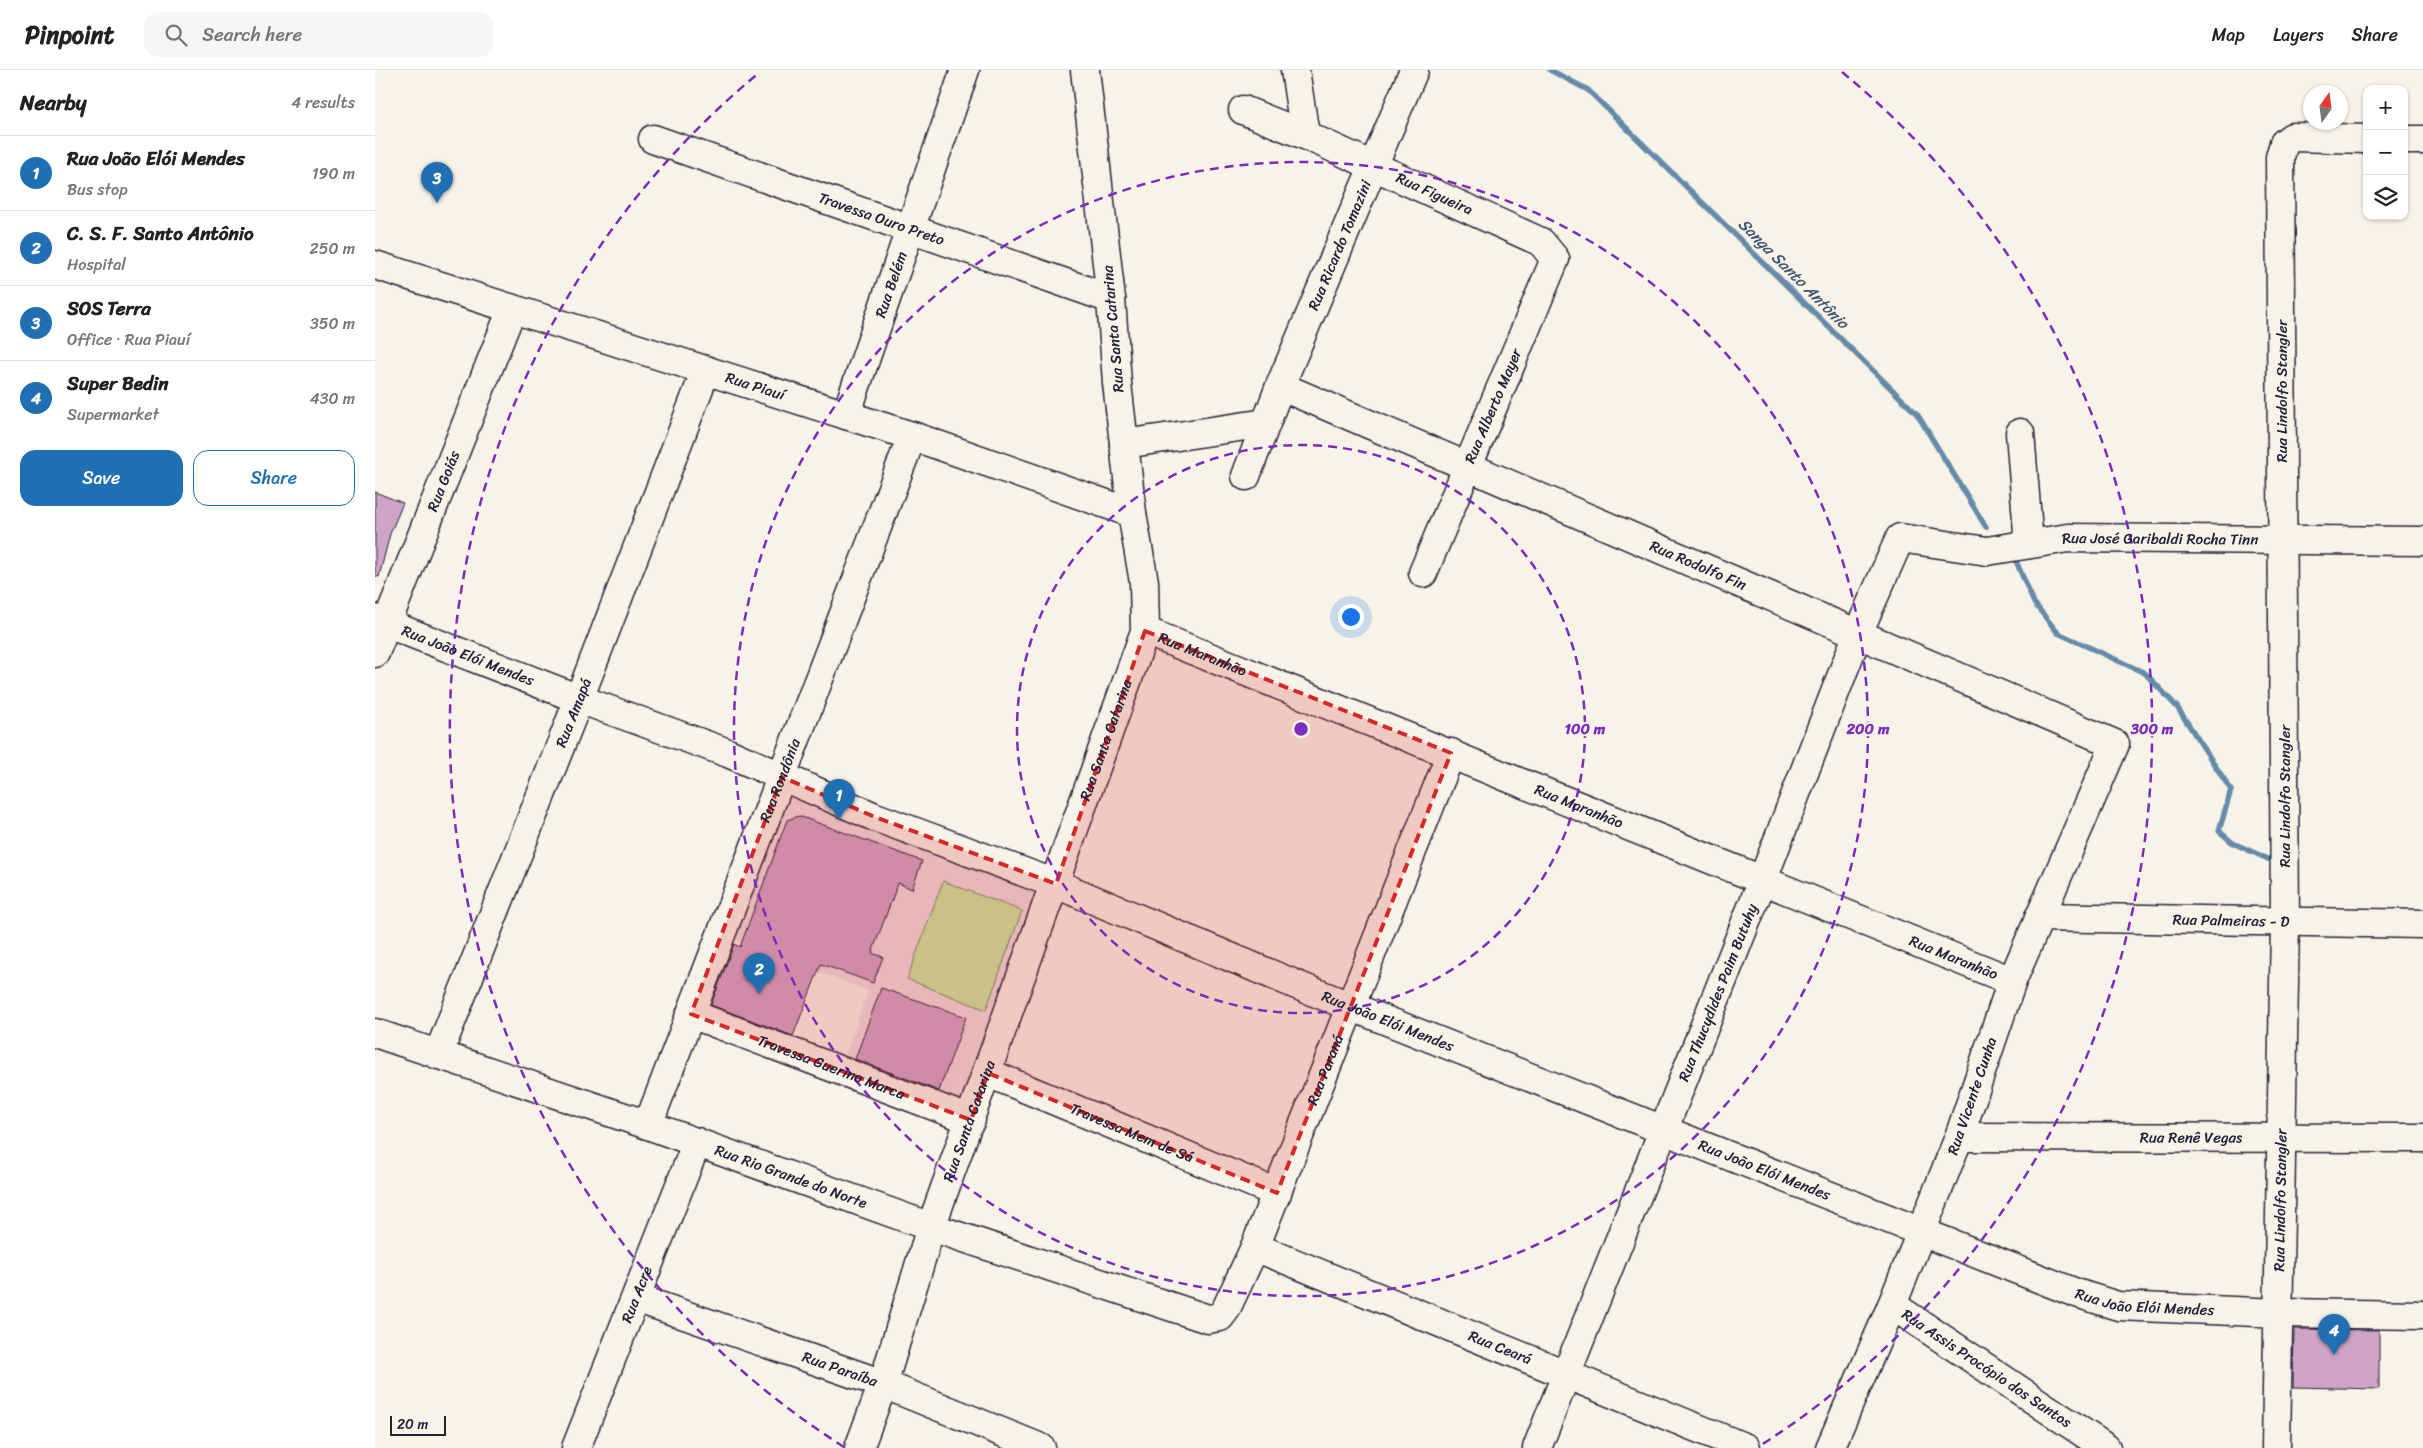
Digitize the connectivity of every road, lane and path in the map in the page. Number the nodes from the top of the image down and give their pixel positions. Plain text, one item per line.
1 (965, 70) edge
2 (1085, 70) edge
3 (1295, 70) edge
4 (1414, 70) edge
5 (1243, 110) dead end
6 (1305, 135) junction
7 (653, 139) dead end
8 (2363, 139) edge
9 (2408, 140) edge
10 (2423, 140) edge
11 (1374, 168) junction
12 (910, 228) junction
13 (1541, 242) joint
14 (375, 265) edge
15 (1111, 299) junction
16 (512, 308) junction
17 (706, 370) junction
18 (1280, 386) junction
19 (846, 415) junction
20 (1266, 423) junction
21 (2020, 434) dead end
22 (912, 436) junction
23 (1124, 444) junction
24 (1467, 466) junction
25 (1245, 476) dead end
26 (1132, 513) junction
27 (1900, 538) joint
28 (2283, 540) junction
29 (2423, 541) edge
30 (2029, 544) junction
31 (1423, 573) dead end
32 (381, 621) edge
33 (1145, 631) junction
34 (1858, 633) junction
35 (375, 653) edge
36 (579, 699) junction
37 (2115, 744) joint
38 (1451, 753) junction
39 (782, 776) junction
40 (1763, 879) junction
41 (1056, 884) junction
42 (2039, 917) junction
43 (2285, 923) junction
44 (2423, 924) edge
45 (2012, 980) junction
46 (1351, 1006) junction
47 (691, 1014) junction
48 (375, 1033) edge
49 (437, 1055) junction
50 (988, 1073) junction
51 (971, 1120) junction
52 (648, 1124) junction
53 (1663, 1131) junction
54 (1959, 1137) junction
55 (2282, 1137) junction
56 (2423, 1138) edge
57 (697, 1142) junction
58 (1277, 1193) junction
59 (931, 1227) junction
60 (1921, 1232) junction
61 (1255, 1247) junction
62 (636, 1298) junction
63 (1892, 1305) junction
64 (2280, 1313) junction
65 (2423, 1315) edge
66 (1208, 1319) joint
67 (1567, 1373) junction
68 (883, 1384) junction
69 (576, 1448) edge
70 (859, 1448) edge
71 (1041, 1448) edge
72 (1537, 1448) edge
73 (1747, 1448) edge
74 (1830, 1448) edge
75 (2106, 1448) edge
76 (2277, 1448) edge

1 - 12 street, Rua Belém
2 - 15 street, Rua Santa Catarina
3 - 6 street
4 - 11 street, Rua Ricardo Tomazini
5 - 6 street, Rua Figueira
6 - 11 street, Rua Figueira
7 - 12 street, Travessa Ouro Preto
8 - 28 street, Rua Lindolfo Stangler
9 - 10 street
11 - 13 street, Rua Figueira
11 - 18 street, Rua Ricardo Tomazini
12 - 15 street, Travessa Ouro Preto
12 - 19 street, Rua Belém
13 - 24 street, Rua Alberto Mayer
14 - 16 street, Rua Piauí
15 - 23 street, Rua Santa Catarina
16 - 17 street, Rua Piauí
16 - 32 street, Rua Goiás
17 - 19 street, Rua Piauí
17 - 36 street, Rua Amapá
18 - 20 street, Rua Ricardo Tomazini
18 - 24 street, Rua Rodolfo Fin
19 - 22 street, Rua Piauí
20 - 23 street
20 - 25 street, Rua Ricardo Tomazini
21 - 30 street
22 - 26 street, Rua Piauí
22 - 39 street, Rua Rondônia
23 - 26 street, Rua Santa Catarina
24 - 31 street, Rua Alberto Mayer
24 - 34 street, Rua Rodolfo Fin
26 - 33 street, Rua Santa Catarina
27 - 30 street, Rua José Garibaldi Rocha Tinn
27 - 34 street, Rua Thucydides Paim Butuhy
28 - 29 street, Rua José Garibaldi Rocha Tinn
28 - 30 street, Rua José Garibaldi Rocha Tinn
28 - 43 street, Rua Lindolfo Stangler
32 - 35 street, Rua Goiás
32 - 36 street, Rua João Elói Mendes
33 - 38 street, Rua Maranhão
33 - 41 street, Rua Santa Catarina
34 - 37 street, Rua Rodolfo Fin
34 - 40 street, Rua Thucydides Paim Butuhy
36 - 39 street, Rua João Elói Mendes
36 - 49 street, Rua Amapá
37 - 42 street, Rua Vicente Cunha
38 - 40 street, Rua Maranhão
38 - 46 street, Rua Paraná
39 - 41 street, Rua João Elói Mendes
39 - 47 street, Rua Rondônia
40 - 45 street, Rua Maranhão
40 - 53 street, Rua Thucydides Paim Butuhy
41 - 46 street, Rua João Elói Mendes
41 - 50 street, Rua Santa Catarina
42 - 43 street, Rua Palmeiras - D
42 - 45 street, Rua Vicente Cunha
43 - 44 street, Rua Palmeiras - D
43 - 55 street, Rua Lindolfo Stangler
45 - 54 street, Rua Vicente Cunha
46 - 53 street, Rua João Elói Mendes
46 - 58 street, Rua Paraná
47 - 51 street, Travessa Guerino Marca
47 - 52 street, Rua Rondônia
48 - 49 street, Rua Rio Grande do Norte
49 - 52 street, Rua Rio Grande do Norte
50 - 51 street, Rua Santa Catarina
50 - 58 street, Travessa Mem de Sá
51 - 59 street, Rua Santa Catarina
52 - 57 street, Rua Rio Grande do Norte
53 - 60 street, Rua João Elói Mendes
53 - 67 street, Rua Thucydides Paim Butuhy
54 - 55 street, Rua Renê Vegas
54 - 60 street, Rua Vicente Cunha
55 - 56 street, Rua Renê Vegas
55 - 64 street, Rua Lindolfo Stangler
57 - 59 street, Rua Rio Grande do Norte
57 - 62 street, Rua Acre
58 - 61 street, Rua Paraná
59 - 66 street, Rua Rio Grande do Norte
59 - 68 street, Rua Santa Catarina
60 - 63 street, Rua Vicente Cunha
60 - 64 street, Rua João Elói Mendes
61 - 66 street, Rua Paraná
61 - 67 street, Rua Ceará
62 - 68 street, Rua Paraíba
62 - 69 street, Rua Acre
63 - 74 street, Rua Vicente Cunha
63 - 75 street, Rua Assis Procópio dos Santos
64 - 65 street, Rua João Elói Mendes
64 - 76 street, Rua Lindolfo Stangler
67 - 72 street, Rua Thucydides Paim Butuhy
67 - 73 street, Rua Ceará
68 - 70 street, Rua Santa Catarina
68 - 71 street, Rua Paraíba

